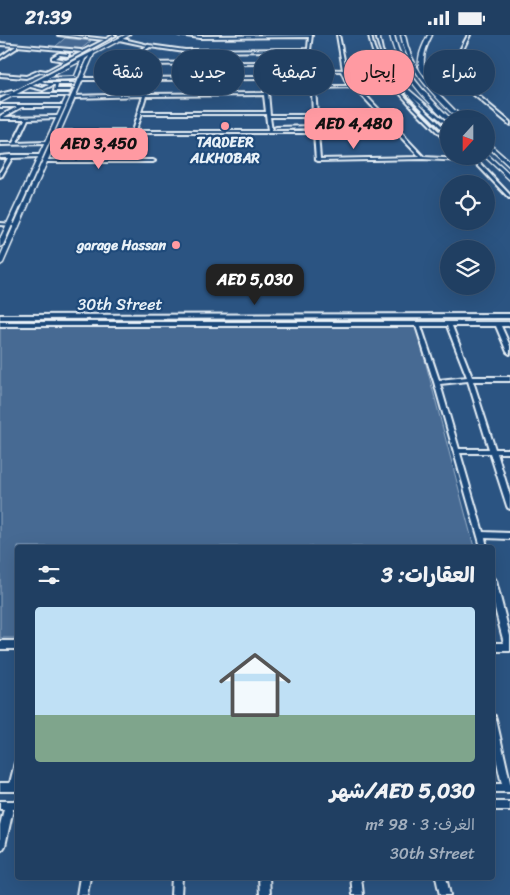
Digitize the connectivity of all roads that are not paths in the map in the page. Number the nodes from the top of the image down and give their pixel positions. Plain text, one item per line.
1 (59, 35) edge
2 (78, 35) edge
3 (115, 35) edge
4 (128, 35) edge
5 (180, 35) edge
6 (311, 35) edge
7 (338, 35) edge
8 (370, 35) edge
9 (377, 35) edge
10 (392, 35) edge
11 (403, 35) edge
12 (430, 35) edge
13 (434, 35) edge
14 (469, 35) edge
15 (252, 36) junction
16 (276, 36) edge
17 (121, 37) edge
18 (204, 37) junction
19 (232, 37) junction
20 (108, 39) junction
21 (0, 45) edge
22 (149, 46) junction
23 (11, 47) junction
24 (16, 47) junction
25 (424, 47) junction
26 (144, 50) edge
27 (191, 50) edge
28 (202, 50) edge
29 (227, 50) edge
30 (309, 50) edge
31 (374, 50) edge
32 (382, 50) edge
33 (244, 51) edge
34 (252, 51) joint
35 (78, 53) junction
36 (92, 54) junction
37 (0, 57) edge
38 (65, 60) junction
39 (82, 61) junction
40 (334, 70) edge
41 (344, 70) joint
42 (57, 71) junction
43 (424, 72) edge
44 (0, 75) edge
45 (78, 79) junction
46 (94, 79) edge
47 (42, 80) junction
48 (424, 80) edge
49 (55, 84) junction
50 (73, 84) junction
51 (28, 87) junction
52 (254, 93) edge
53 (12, 94) junction
54 (71, 94) junction
55 (94, 94) edge
56 (144, 95) edge
57 (162, 95) edge
58 (266, 95) edge
59 (314, 95) edge
60 (363, 95) edge
61 (403, 95) edge
62 (412, 95) edge
63 (413, 95) edge
64 (438, 95) edge
65 (0, 98) edge
66 (65, 105) junction
67 (0, 106) edge
68 (21, 106) junction
69 (452, 110) edge
70 (440, 111) edge
71 (139, 113) junction
72 (268, 114) junction
73 (58, 117) junction
74 (316, 117) junction
75 (0, 118) edge
76 (27, 118) junction
77 (440, 118) edge
78 (510, 124) edge
79 (440, 125) edge
80 (317, 129) junction
81 (270, 130) junction
82 (51, 132) junction
83 (58, 132) junction
84 (133, 132) junction
85 (398, 132) junction
86 (440, 134) edge
87 (46, 143) junction
88 (0, 144) edge
89 (14, 144) junction
90 (495, 151) edge
91 (41, 156) junction
92 (0, 157) edge
93 (11, 157) junction
94 (423, 159) junction
95 (440, 159) edge
96 (45, 161) junction
97 (153, 161) dead end
98 (495, 163) edge
99 (480, 165) edge
100 (510, 165) edge
101 (0, 176) edge
102 (510, 178) edge
103 (510, 197) edge
104 (0, 224) edge
105 (16, 225) junction
106 (8, 227) junction
107 (0, 229) edge
108 (0, 245) edge
109 (0, 263) edge
110 (510, 316) edge
111 (0, 317) edge
112 (510, 323) edge
113 (0, 324) edge
114 (418, 324) junction
115 (449, 324) junction
116 (498, 324) junction
117 (510, 352) edge
118 (470, 379) junction
119 (510, 379) edge
120 (438, 383) junction
121 (456, 451) junction
122 (492, 451) junction
123 (510, 451) edge
124 (510, 506) edge
125 (481, 535) junction
126 (510, 536) edge
127 (484, 545) edge
128 (495, 593) edge
129 (0, 645) edge
130 (15, 645) edge
131 (495, 647) edge
132 (509, 647) edge
133 (495, 732) edge
134 (0, 787) edge
135 (15, 787) edge
136 (495, 788) edge
137 (508, 788) edge
138 (9, 805) edge
139 (495, 806) edge
140 (510, 806) edge
141 (0, 847) edge
142 (84, 880) edge
143 (177, 880) edge
144 (264, 880) edge
145 (356, 880) edge
146 (442, 880) edge
147 (82, 895) edge
148 (176, 895) edge
149 (265, 895) edge
150 (358, 895) edge
151 (445, 895) edge

1 - 20 street
2 - 20 street
3 - 20 street
4 - 17 main road
5 - 18 street
6 - 16 street
6 - 30 street
7 - 41 street
8 - 31 street
9 - 32 street
10 - 70 highway
11 - 48 highway
12 - 25 highway
13 - 25 highway
14 - 78 street
15 - 16 street
15 - 19 street
15 - 34 street
17 - 22 street
17 - 36 main road
17 - 42 main road
18 - 19 street
18 - 28 street
19 - 29 street
20 - 35 street
21 - 23 street
21 - 35 street
22 - 26 street
22 - 27 street
23 - 24 street
23 - 37 street
24 - 35 street
24 - 37 street
25 - 43 highway
33 - 34 street
35 - 38 street
35 - 38 street
36 - 39 main road
36 - 45 main road
38 - 44 street
39 - 42 main road
39 - 45 main road
40 - 41 street
42 - 47 main road
42 - 53 main road
45 - 46 street
45 - 47 street
45 - 50 main road
45 - 54 main road
47 - 49 street
47 - 51 main road
49 - 50 street
49 - 51 street
49 - 54 street
50 - 54 main road
51 - 53 main road
52 - 57 street
53 - 54 street
53 - 65 main road
54 - 55 street
54 - 66 main road
56 - 71 street
58 - 72 street
59 - 74 street
60 - 85 street
61 - 86 street
62 - 79 street
63 - 77 main road
64 - 69 highway
66 - 68 street
66 - 73 main road
66 - 83 main road
67 - 68 street
68 - 75 street
71 - 72 street
71 - 84 street
72 - 74 street
72 - 81 street
73 - 76 street
73 - 82 main road
74 - 80 street
75 - 76 street
76 - 89 street
80 - 81 street
80 - 85 street
80 - 94 street
81 - 84 street
82 - 83 street
82 - 87 main road
83 - 84 street
83 - 96 main road
85 - 94 street
87 - 89 street
87 - 91 main road
88 - 89 street
90 - 100 highway
91 - 93 street
91 - 106 main road
92 - 93 street
93 - 101 street
94 - 95 street
96 - 97 street
96 - 105 main road
98 - 102 highway
99 - 103 street
104 - 106 street
105 - 106 street
105 - 109 main road
106 - 107 street
106 - 108 main road
110 - 111 street, 30th Street
112 - 116 street, 30th Street
113 - 114 street, 30th Street
114 - 115 street, 30th Street
114 - 120 street
115 - 116 street, 30th Street
115 - 118 street
116 - 117 street
118 - 119 street
118 - 120 street
118 - 122 street
120 - 121 street
121 - 122 street
121 - 125 street
122 - 123 street
122 - 124 street
125 - 126 street
125 - 127 street
128 - 132 street
129 - 130 street
131 - 132 street
133 - 137 street
134 - 135 street
136 - 137 street
138 - 141 street
139 - 140 street
142 - 147 street
143 - 148 street
144 - 149 street
145 - 150 street
146 - 151 street

